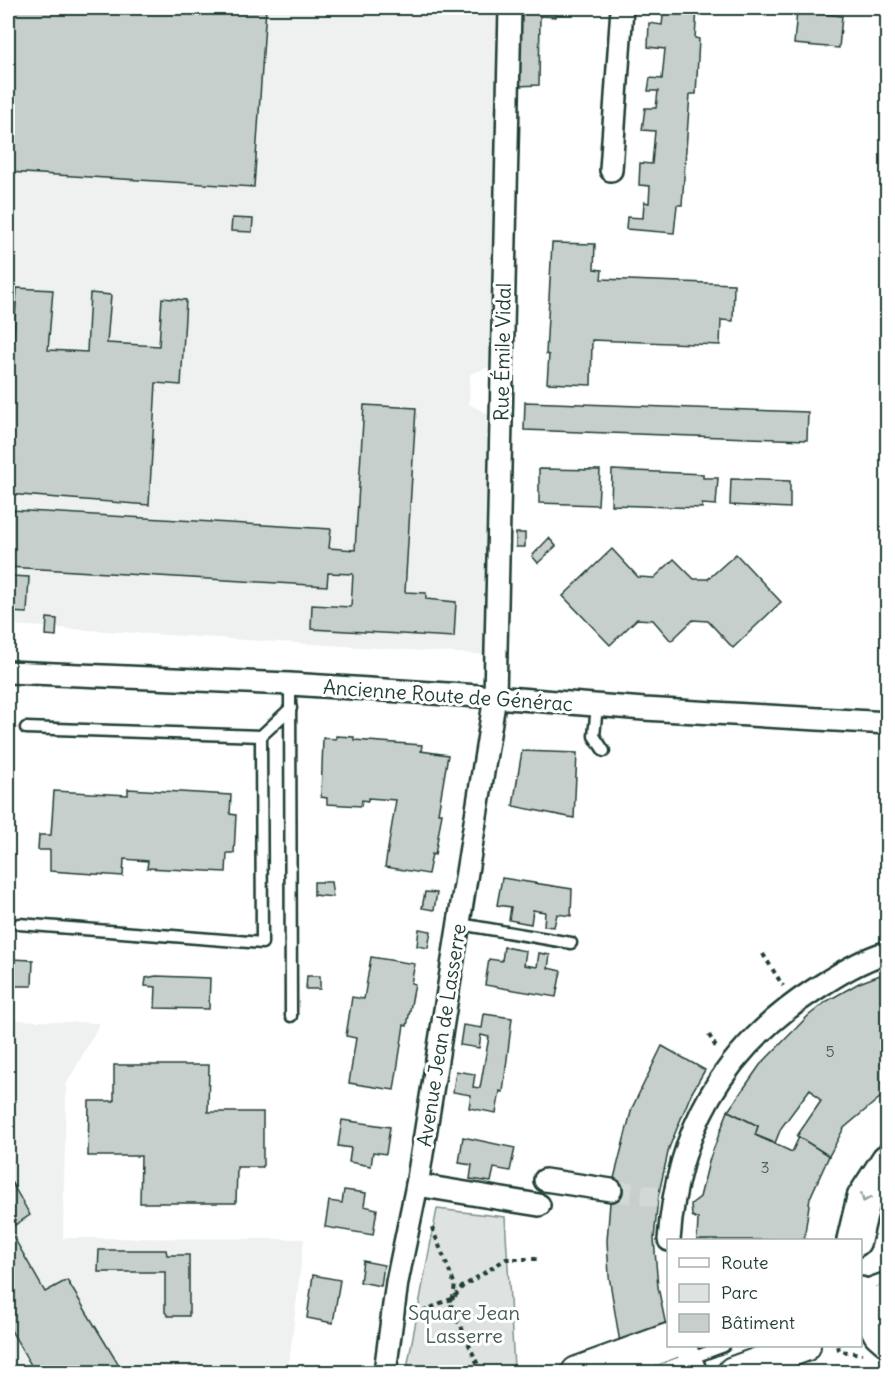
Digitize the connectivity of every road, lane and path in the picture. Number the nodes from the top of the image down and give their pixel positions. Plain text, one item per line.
1 (510, 8) edge
2 (622, 8) edge
3 (611, 170) dead end
4 (8, 672) edge
5 (290, 684) junction
6 (495, 697) junction
7 (597, 706) junction
8 (291, 708) junction
9 (888, 723) edge
10 (26, 728) dead end
11 (261, 736) junction
12 (604, 751) dead end
13 (19, 924) dead end
14 (460, 924) junction
15 (571, 944) dead end
16 (888, 952) edge
17 (763, 954) dead end
18 (795, 1002) junction
19 (291, 1016) dead end
20 (888, 1161) edge
21 (545, 1180) dead end
22 (417, 1185) junction
23 (611, 1190) tunnel mouth
24 (539, 1205) dead end
25 (411, 1213) junction
26 (669, 1239) edge
27 (854, 1239) edge
28 (538, 1259) dead end
29 (888, 1277) edge
30 (866, 1293) edge
31 (453, 1299) junction
32 (410, 1313) dead end
33 (876, 1335) edge
34 (716, 1347) edge
35 (802, 1347) edge
36 (686, 1351) edge
37 (385, 1372) edge
38 (481, 1372) edge
39 (577, 1372) edge
40 (625, 1372) edge
41 (654, 1372) edge
42 (734, 1372) edge

1 - 6 street, Rue Émile Vidal
2 - 3 street
4 - 5 street, Ancienne Route de Générac
5 - 6 street, Ancienne Route de Générac
5 - 8 lane
6 - 7 street, Ancienne Route de Générac
6 - 14 street, Avenue Jean de Lasserre
7 - 9 street, Ancienne Route de Générac
7 - 12 lane
8 - 11 lane
8 - 19 lane
10 - 11 lane
11 - 13 lane
14 - 15 lane
14 - 22 street, Avenue Jean de Lasserre
16 - 18 street
17 - 18 path
18 - 26 street
20 -> 27 main road
21 - 23 street
22 - 24 street
22 - 25 street, Avenue Jean de Lasserre
25 - 31 path
25 - 37 street, Avenue Jean de Lasserre
28 - 31 path
29 - 30 lane
30 - 33 main road
31 - 32 path
31 - 38 path
34 - 36 lane
35 - 42 main road
36 - 39 main road
36 - 40 lane
36 - 41 lane

